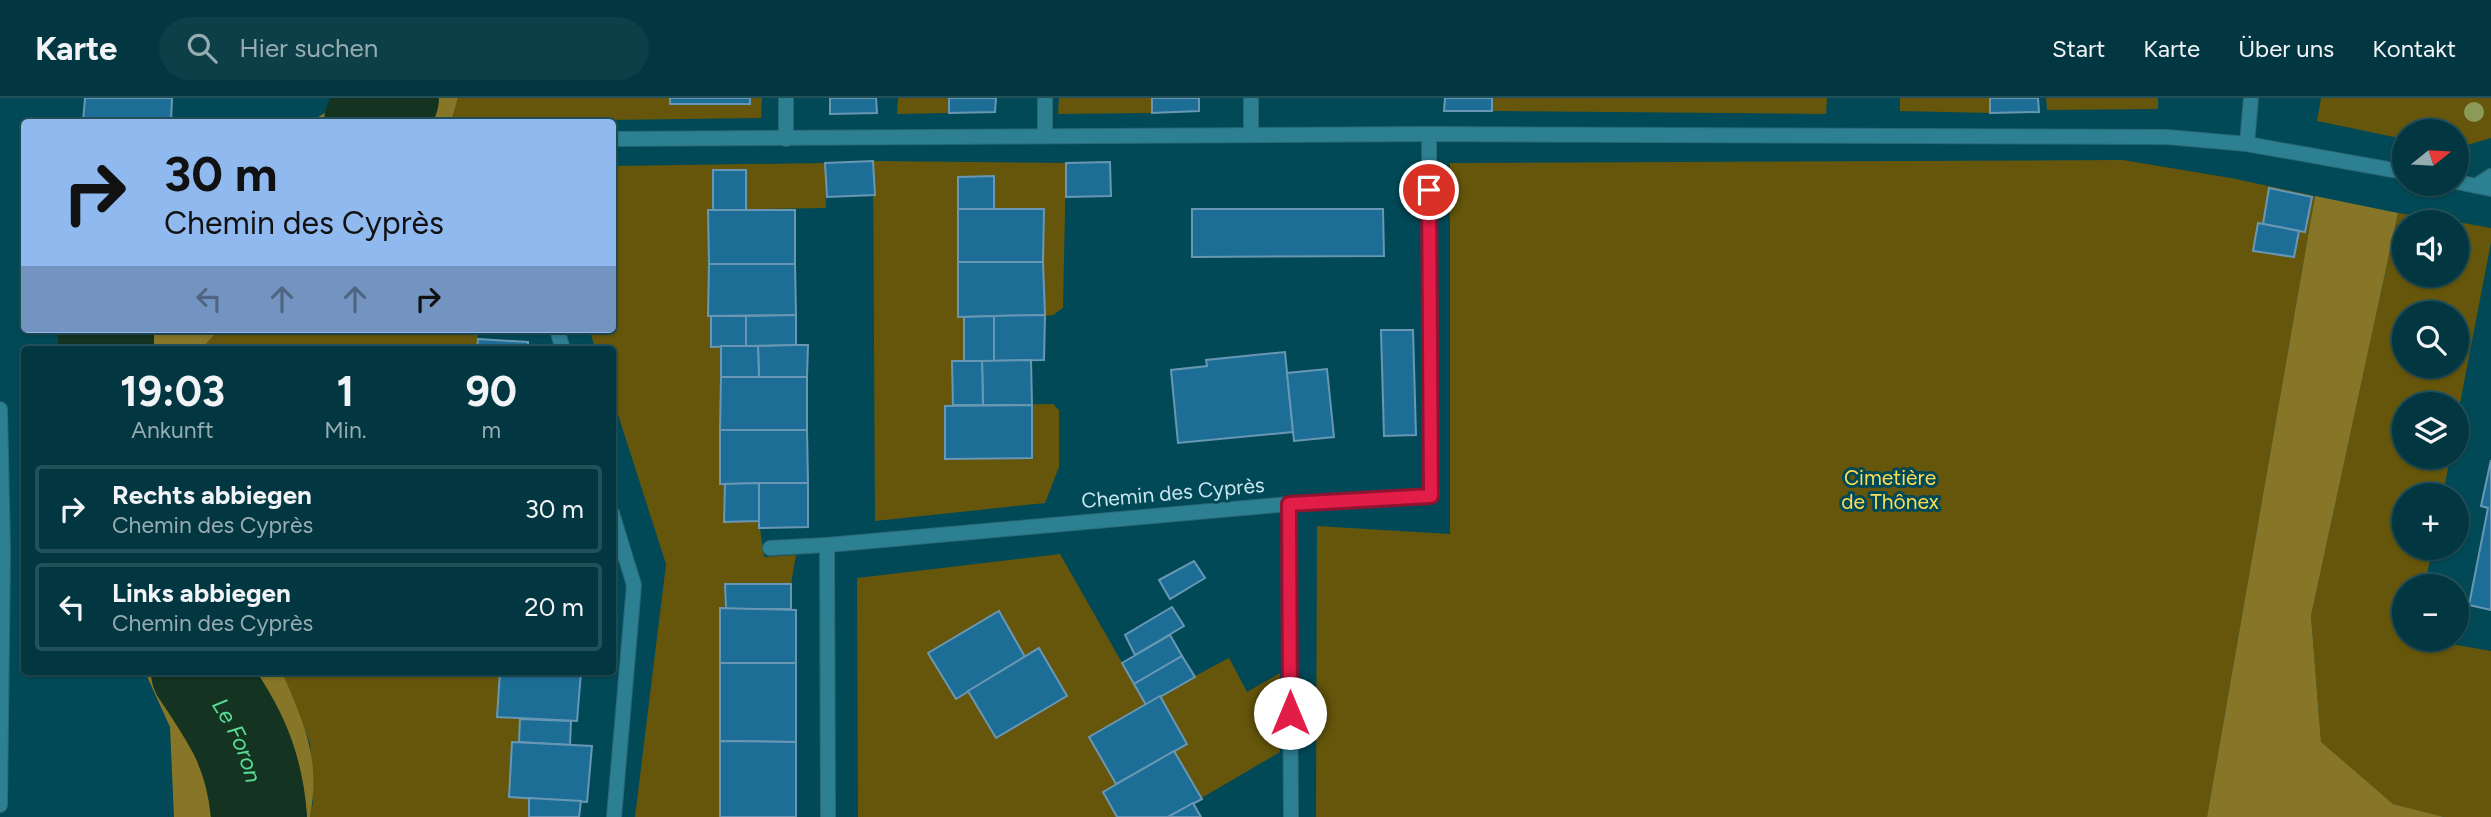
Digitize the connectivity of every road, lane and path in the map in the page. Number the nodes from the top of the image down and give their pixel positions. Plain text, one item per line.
1 (786, 98) edge
2 (1045, 98) edge
3 (1251, 98) edge
4 (2251, 98) edge
5 (1429, 134) junction
6 (1251, 135) junction
7 (1045, 136) junction
8 (616, 139) edge
9 (786, 139) junction
10 (2247, 144) junction
11 (2392, 170) edge
12 (2491, 176) edge
13 (2484, 187) edge
14 (0, 409) edge
15 (1289, 504) junction
16 (616, 526) edge
17 (827, 545) junction
18 (770, 548) dead end
19 (0, 805) edge
20 (614, 817) edge
21 (828, 817) edge
22 (1291, 817) edge

1 - 9 street
2 - 7 street
3 - 6 street
4 - 10 street
5 - 6 street
5 - 10 street
5 - 15 street, Chemin des Cyprès
6 - 7 street
7 - 9 street
8 - 9 street
10 - 11 street
12 - 13 street
14 - 19 street
15 - 17 street, Chemin des Cyprès
15 - 22 street
16 - 20 street
17 - 18 street, Chemin des Cyprès
17 - 21 street

